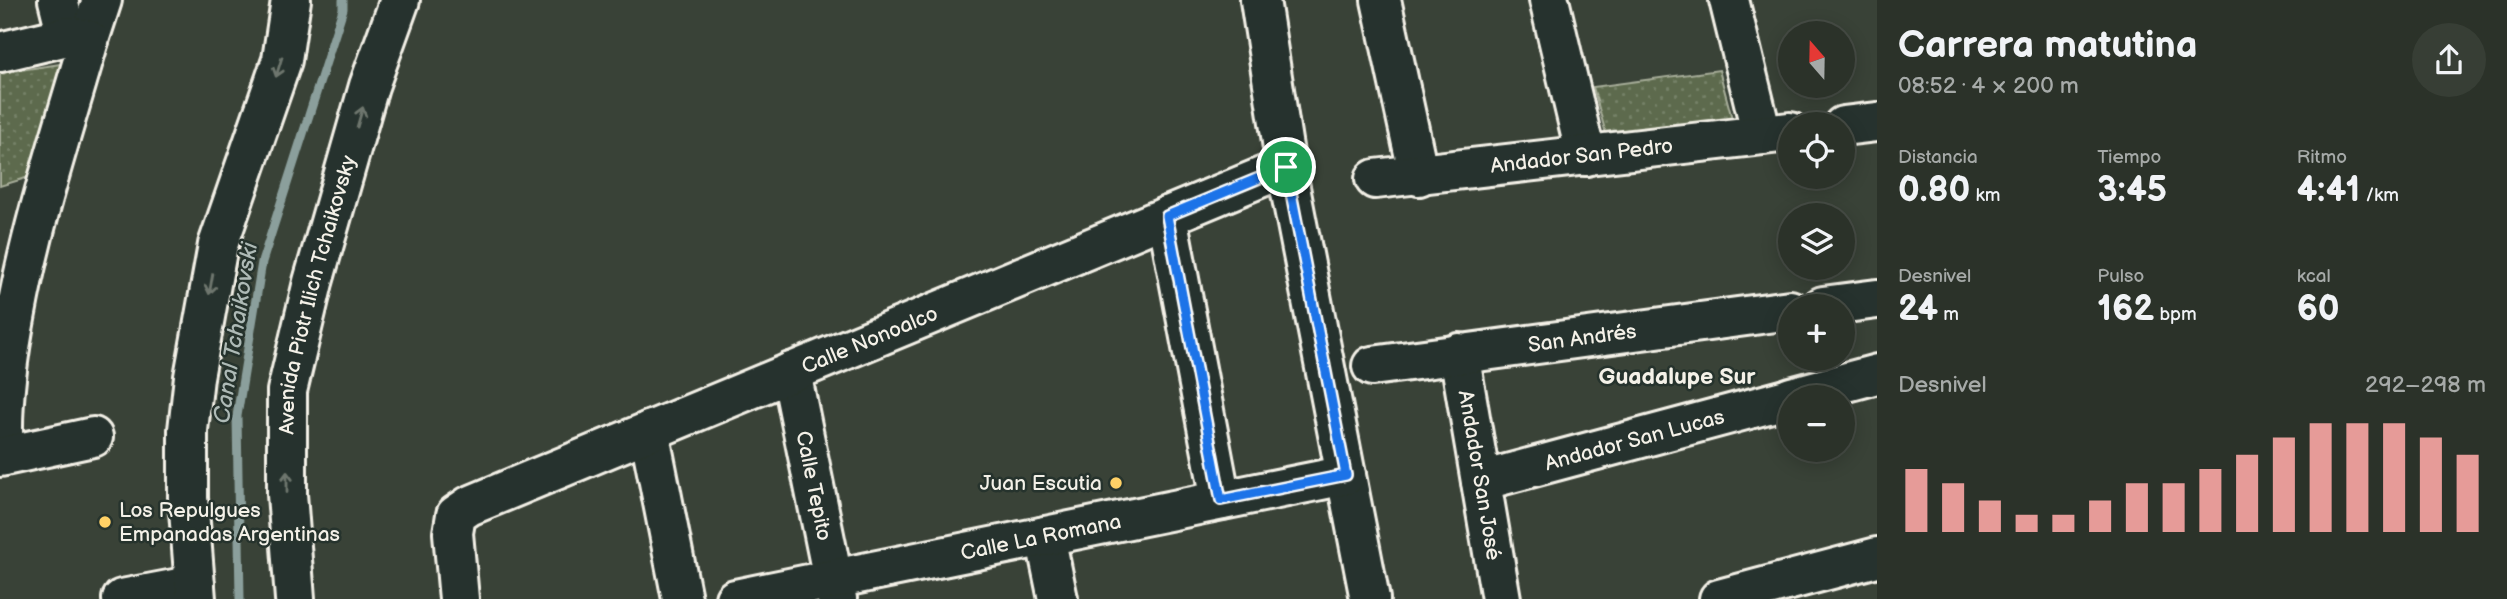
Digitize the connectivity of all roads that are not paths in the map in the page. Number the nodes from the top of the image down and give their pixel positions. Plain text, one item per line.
1 (102, 0) edge
2 (291, 0) edge
3 (400, 0) edge
4 (1260, 0) edge
5 (1381, 0) edge
6 (1549, 0) edge
7 (1729, 0) edge
8 (72, 25) edge
9 (0, 52) edge
10 (1877, 122) edge
11 (1855, 125) edge
12 (1776, 134) edge
13 (1586, 156) junction
14 (1286, 167) junction
15 (1419, 176) junction
16 (1375, 179) dead end
17 (1167, 216) junction
18 (13, 260) edge
19 (1877, 299) edge
20 (1855, 302) edge
21 (1778, 312) edge
22 (1459, 353) junction
23 (1372, 366) dead end
24 (791, 372) junction
25 (1877, 374) edge
26 (1836, 385) edge
27 (1778, 401) edge
28 (649, 431) junction
29 (93, 436) dead end
30 (2, 457) edge
31 (1346, 475) junction
32 (1480, 481) junction
33 (1221, 500) junction
34 (1045, 536) junction
35 (1877, 557) edge
36 (835, 589) edge
37 (196, 592) edge
38 (122, 599) edge
39 (295, 599) edge
40 (459, 599) edge
41 (682, 599) edge
42 (735, 599) edge
43 (1058, 599) edge
44 (1370, 599) edge
45 (1501, 599) edge
46 (1719, 599) edge

1 - 8 street
2 -> 37 street
39 -> 3 street, Avenida Piotr Ilich Tchaikovsky
4 - 14 street
5 - 15 street
6 - 13 street
7 - 12 street
8 - 9 street
8 - 18 street
10 - 11 street
12 - 13 street, Andador San Pedro
13 - 15 street, Andador San Pedro
14 - 17 street, Calle Nonoalco
14 - 31 street
15 - 16 street, Andador San Pedro
17 - 24 street, Calle Nonoalco
17 - 33 street
18 - 30 street
19 - 20 street
21 - 22 street, San Andrés
22 - 23 street, San Andrés
22 - 32 street, Andador San José
24 - 28 street, Calle Nonoalco
24 - 36 street, Calle Tepito
25 - 26 street, Andador San Lucas
27 - 32 street, Andador San Lucas
28 - 40 street, Calle Nonoalco
28 - 41 street
29 - 30 street
31 - 33 street, Calle La Romana
31 - 44 street
32 - 45 street, Andador San José
33 - 34 street, Calle La Romana
34 - 36 street, Calle La Romana
34 - 43 street
35 - 46 street
36 - 42 street, Calle La Romana
37 - 38 street

